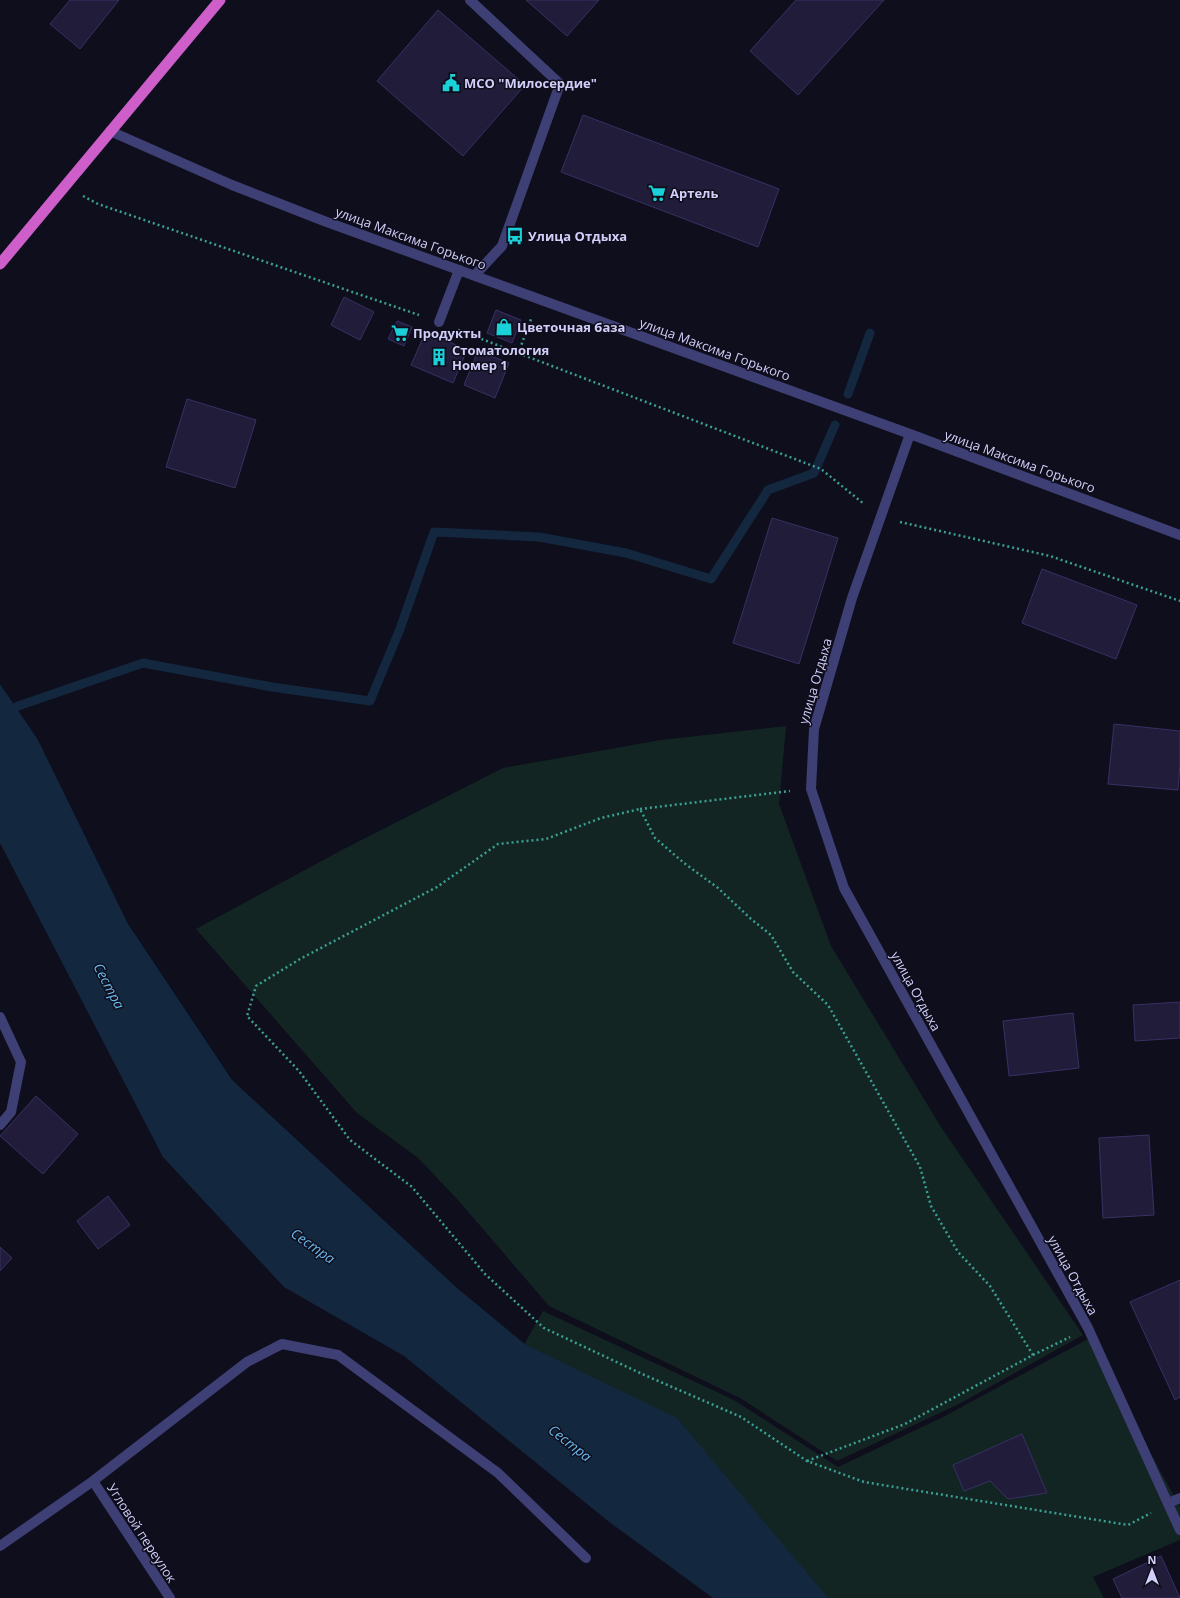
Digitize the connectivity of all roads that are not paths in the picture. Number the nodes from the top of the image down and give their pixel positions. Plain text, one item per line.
1 (220, 0) edge
2 (470, 0) edge
3 (110, 131) junction
4 (0, 264) edge
5 (459, 270) junction
6 (475, 275) junction
7 (439, 322) dead end
8 (910, 434) junction
9 (1180, 535) edge
10 (0, 1018) edge
11 (0, 1125) edge
12 (93, 1481) junction
13 (1180, 1498) edge
14 (1168, 1503) junction
15 (1180, 1530) edge
16 (0, 1546) edge
17 (586, 1558) dead end
18 (170, 1598) edge

1 - 3 highway
2 - 6 street
3 - 4 highway
3 - 5 street, улица Максима Горького
5 - 6 street, улица Максима Горького
5 - 7 street
6 - 8 street, улица Максима Горького
8 - 9 street, улица Максима Горького
8 - 14 street, улица Отдыха
10 - 11 street
12 - 16 street
12 - 17 street
12 - 18 street, Угловой переулок
13 - 14 street
14 - 15 street, улица Отдыха

